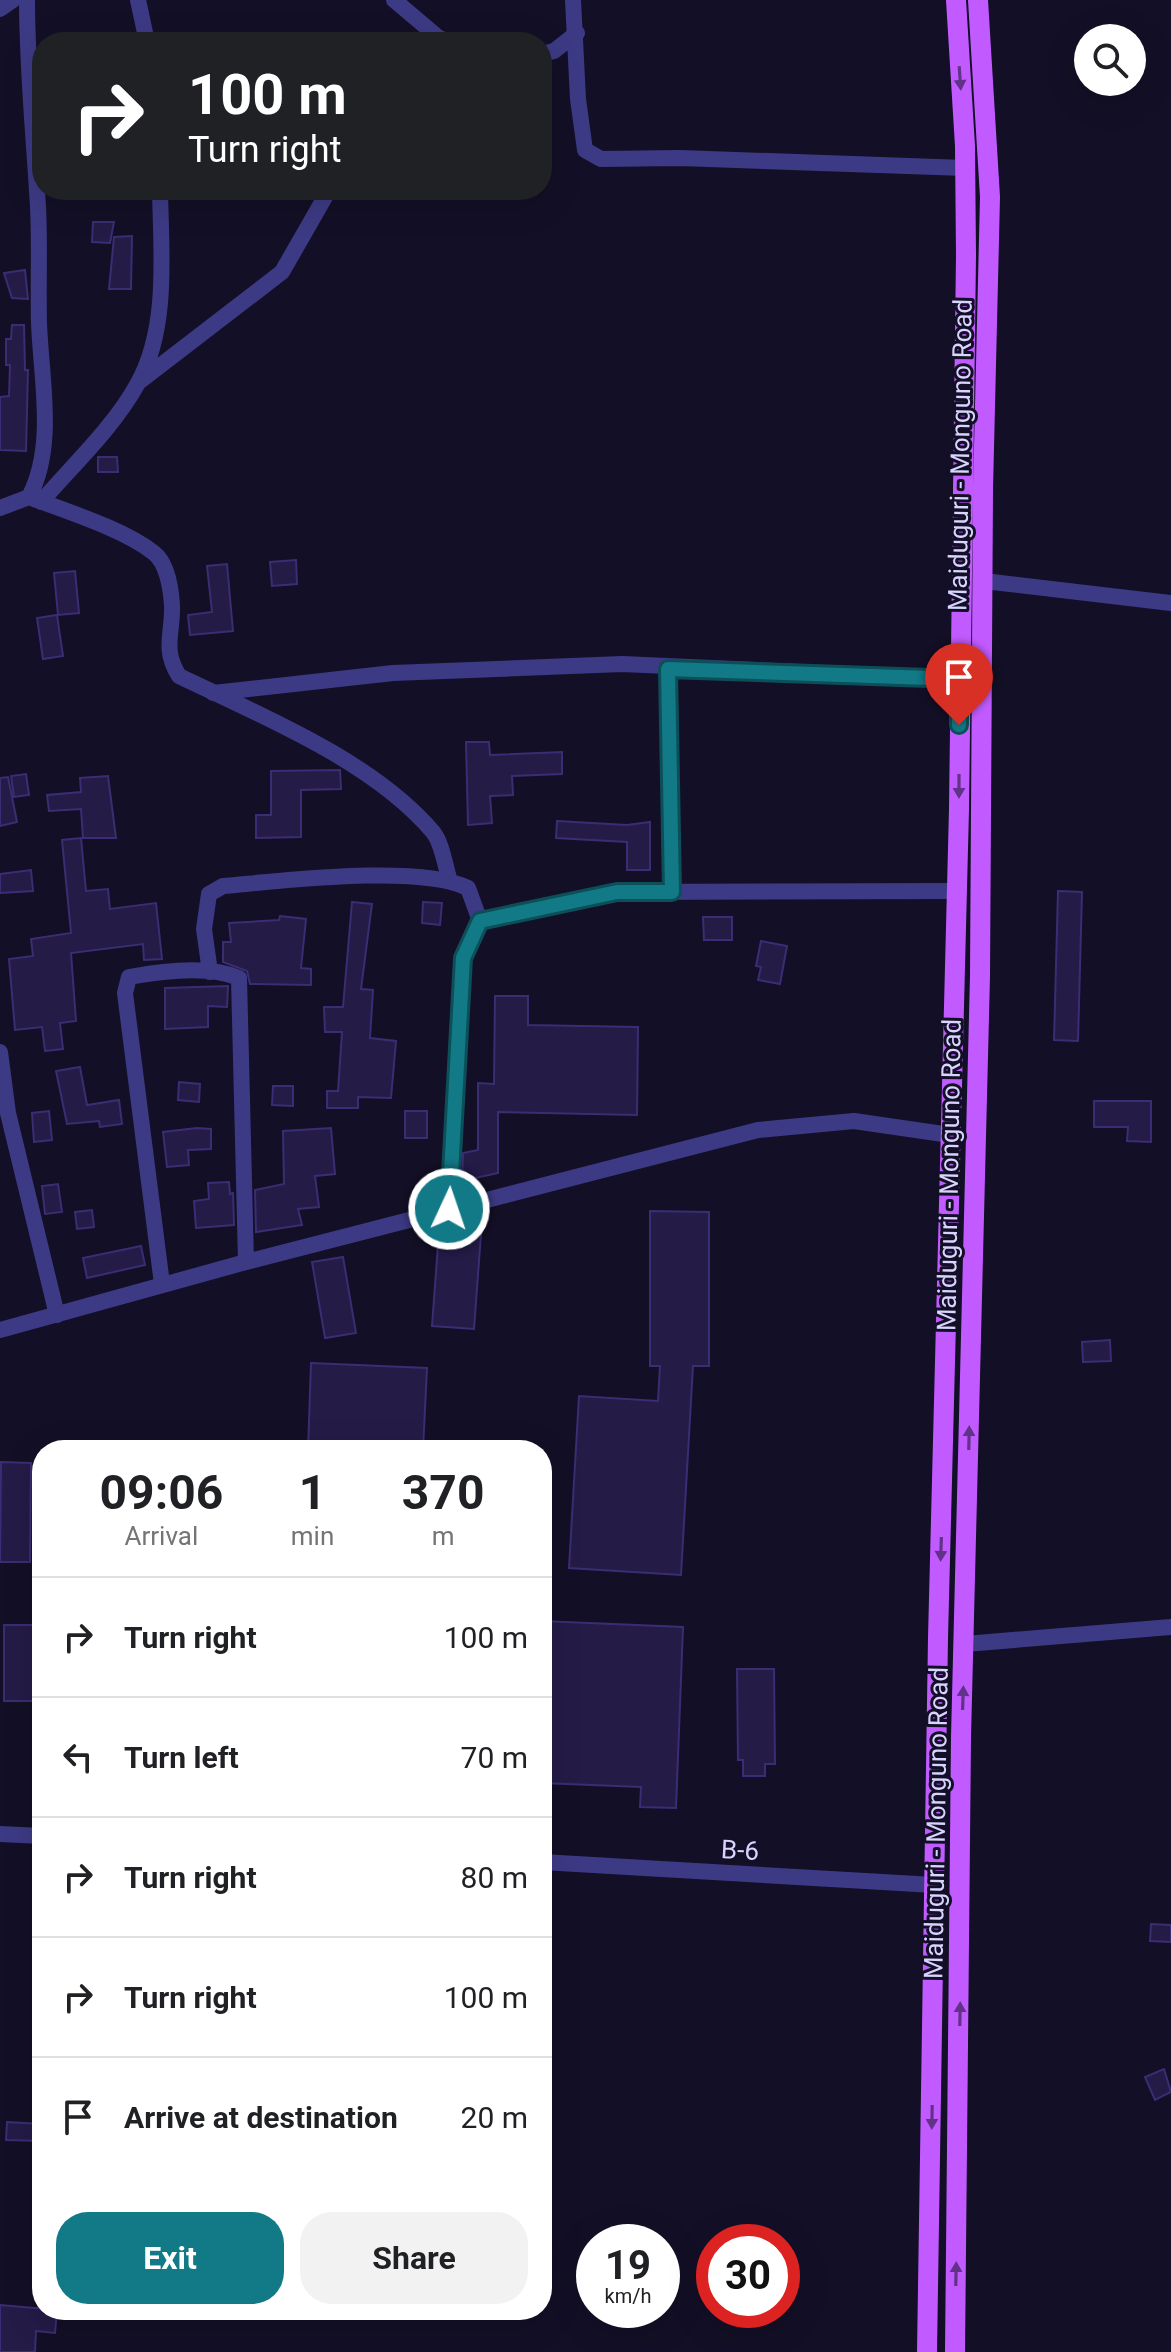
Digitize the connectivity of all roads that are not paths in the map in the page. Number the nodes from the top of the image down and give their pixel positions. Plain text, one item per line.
1 (13, 0) edge
2 (27, 0) edge
3 (138, 0) edge
4 (394, 0) edge
5 (573, 0) edge
6 (956, 0) edge
7 (978, 0) edge
8 (0, 9) edge
9 (145, 32) edge
10 (431, 32) edge
11 (577, 33) junction
12 (552, 52) edge
13 (32, 139) edge
14 (965, 168) junction
15 (37, 200) edge
16 (160, 200) edge
17 (323, 200) edge
18 (138, 383) junction
19 (35, 500) junction
20 (0, 508) edge
21 (984, 581) junction
22 (1171, 603) edge
23 (668, 669) junction
24 (959, 679) junction
25 (213, 693) junction
26 (449, 878) junction
27 (958, 891) junction
28 (672, 892) junction
29 (480, 921) junction
30 (210, 972) junction
31 (0, 1052) edge
32 (4, 1114) edge
33 (950, 1135) junction
34 (449, 1209) junction
35 (246, 1262) junction
36 (162, 1284) junction
37 (57, 1315) junction
38 (0, 1330) edge
39 (1171, 1627) edge
40 (965, 1644) junction
41 (0, 1834) edge
42 (32, 1836) edge
43 (552, 1863) edge
44 (934, 1885) junction
45 (927, 2352) edge
46 (955, 2352) edge

1 - 8 street
2 - 13 street
3 - 9 street
4 - 10 street
5 - 11 street
6 -> 14 main road, Maiduguri - Monguno Road
7 - 21 main road, Maiduguri - Monguno Road
11 - 12 street
11 - 14 street
14 - 24 main road, Maiduguri - Monguno Road
15 - 19 street
16 - 18 street
17 - 18 street
18 - 19 street
19 - 20 street
19 - 25 street
21 - 22 street
40 -> 21 main road, Maiduguri - Monguno Road
23 - 24 street
23 - 25 street
23 - 28 street
24 -> 27 main road, Maiduguri - Monguno Road
25 - 26 street
26 - 29 street
26 - 30 street
27 - 28 street
27 - 33 main road, Maiduguri - Monguno Road
28 - 29 street
29 - 34 street
30 - 35 street
30 - 36 street
31 - 32 street
32 - 37 street
33 - 34 street
33 -> 44 main road, Maiduguri - Monguno Road
34 - 35 street
35 - 36 street
36 - 37 street
37 - 38 street
39 - 40 street
46 -> 40 main road, Maiduguri - Monguno Road
41 - 42 street
43 - 44 street, B-6
44 -> 45 main road, Maiduguri - Monguno Road

